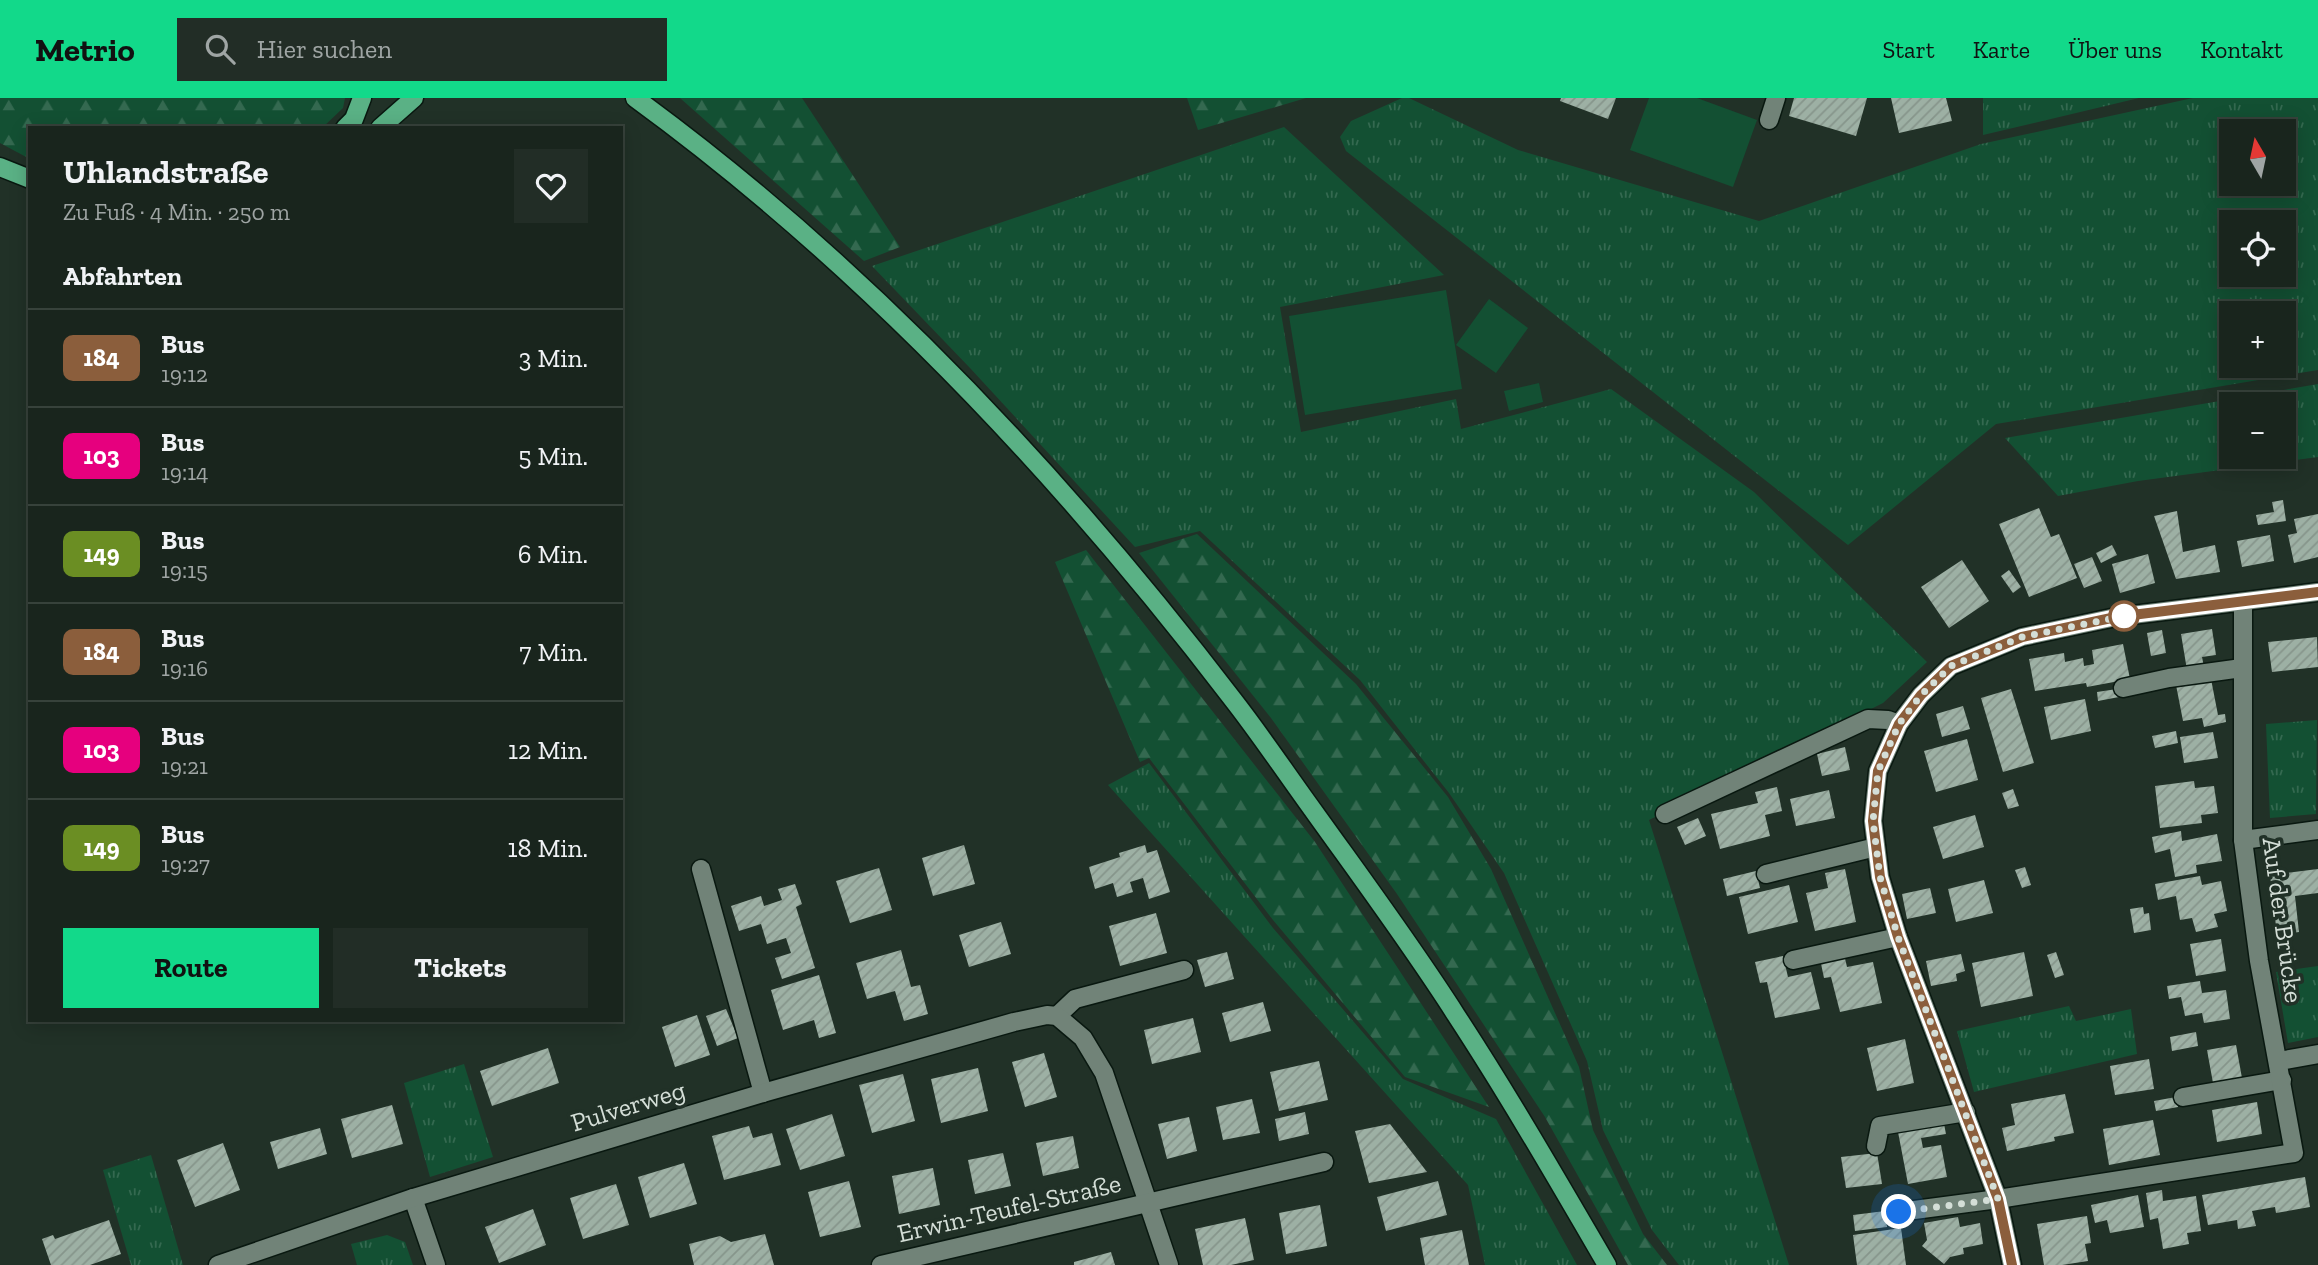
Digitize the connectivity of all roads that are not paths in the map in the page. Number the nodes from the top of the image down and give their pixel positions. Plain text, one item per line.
1 (362, 98) edge
2 (414, 98) edge
3 (635, 98) edge
4 (1776, 98) edge
5 (1769, 120) dead end
6 (347, 126) edge
7 (382, 126) edge
8 (0, 167) edge
9 (28, 178) edge
10 (2318, 592) edge
11 (2242, 603) junction
12 (2242, 668) junction
13 (2123, 688) dead end
14 (1899, 724) junction
15 (1665, 814) dead end
16 (2318, 830) edge
17 (2243, 839) junction
18 (1876, 847) junction
19 (701, 869) dead end
20 (1766, 874) dead end
21 (1898, 937) junction
22 (1793, 960) dead end
23 (1184, 970) dead end
24 (1057, 1016) junction
25 (2318, 1054) edge
26 (2279, 1060) junction
27 (2282, 1080) junction
28 (763, 1093) junction
29 (2183, 1097) dead end
30 (1966, 1112) junction
31 (1876, 1146) dead end
32 (1324, 1161) dead end
33 (413, 1198) junction
34 (1998, 1199) junction
35 (1149, 1203) junction
36 (1899, 1212) dead end
37 (218, 1265) edge
38 (436, 1265) edge
39 (881, 1265) edge
40 (1169, 1265) edge
41 (1607, 1265) edge
42 (2012, 1265) edge

1 - 6 main road
2 - 7 main road
3 - 41 main road
4 - 5 street
8 - 9 main road
10 - 11 street
11 - 12 street, Auf der Brücke
11 - 14 street
12 - 13 street
12 - 17 street, Auf der Brücke
14 - 15 street
14 - 18 street
16 - 17 street
17 - 26 street, Auf der Brücke
18 - 20 street
18 - 21 street
19 - 28 street
21 - 22 street
21 - 30 street
23 - 24 street, Pulverweg
24 - 28 street, Pulverweg
24 - 35 street
25 - 26 street
26 - 27 street, Auf der Brücke
27 - 29 street
27 - 34 street, Auf der Brücke
28 - 33 street, Pulverweg
30 - 31 street
30 - 34 street
32 - 35 street, Erwin-Teufel-Straße
33 - 37 street, Pulverweg
33 - 38 street
34 - 36 street
34 - 42 street
35 - 39 street, Erwin-Teufel-Straße
35 - 40 street

